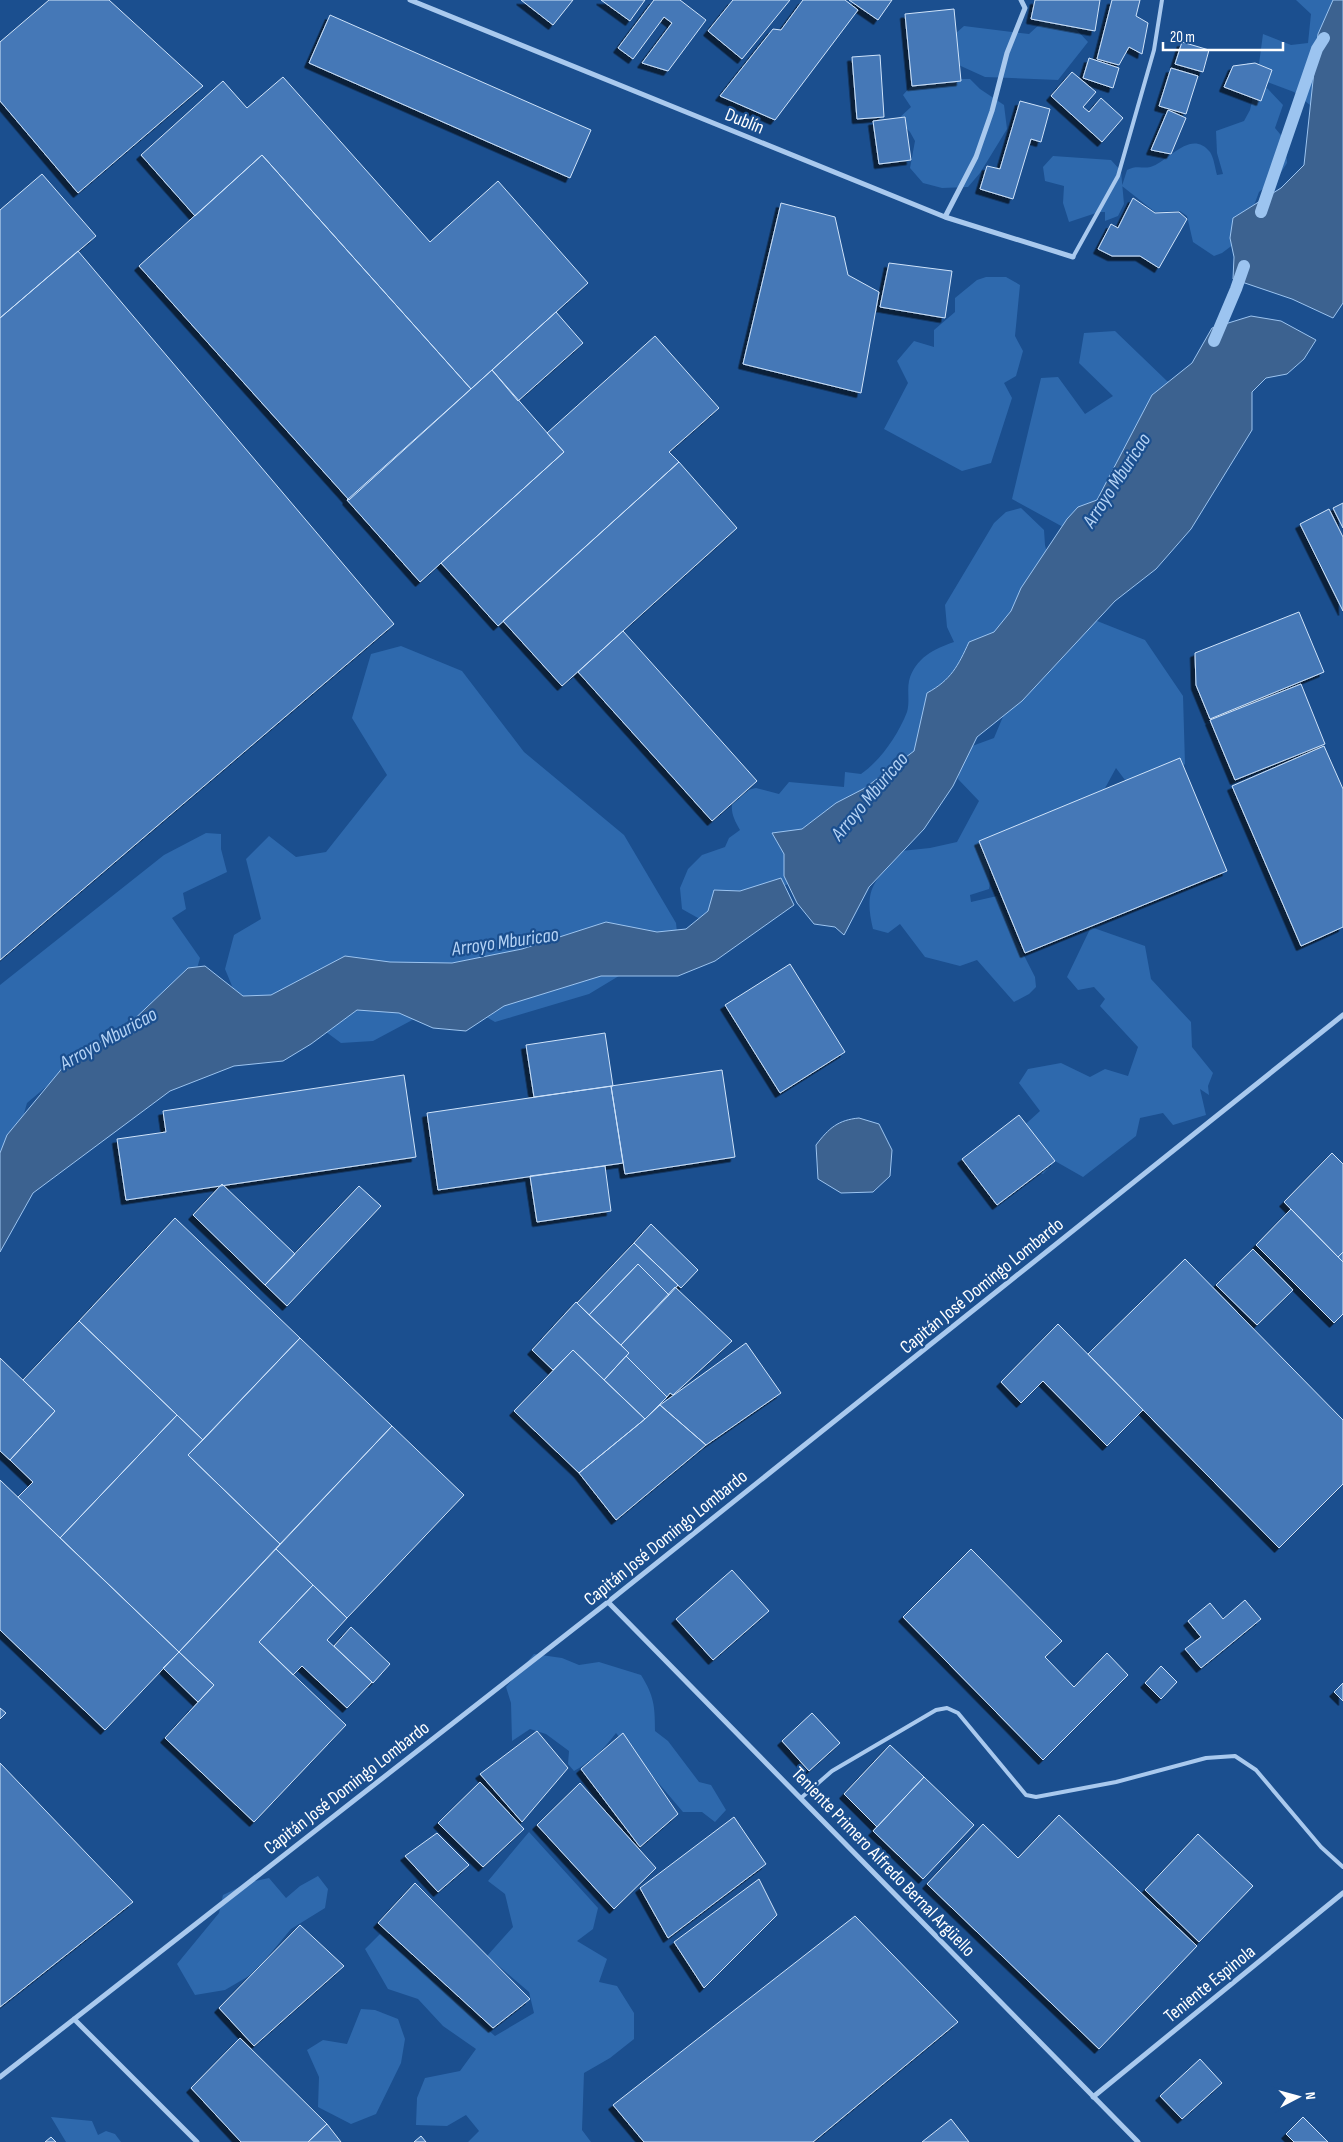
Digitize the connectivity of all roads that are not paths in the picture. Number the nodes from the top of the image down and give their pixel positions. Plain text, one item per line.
1 (410, 0) edge
2 (1021, 0) edge
3 (1162, 0) edge
4 (945, 217) junction
5 (1073, 257) joint
6 (1343, 1015) edge
7 (608, 1602) junction
8 (801, 1798) junction
9 (1343, 1867) edge
10 (1343, 1893) edge
11 (74, 2019) junction
12 (0, 2077) edge
13 (1093, 2097) junction
14 (197, 2142) edge
15 (1138, 2142) edge

1 - 4 street, Dublín
2 - 4 street
3 - 5 lane
4 - 5 street, Dublín
6 - 7 street, Capitán José Domingo Lombardo
7 - 8 street, Teniente Primero Alfredo Bernal Argüello
7 - 11 street, Capitán José Domingo Lombardo
8 - 9 lane
8 - 13 street, Teniente Primero Alfredo Bernal Argüello
10 - 13 street, Teniente Espinola
11 - 12 street, Capitán José Domingo Lombardo
11 - 14 street
13 - 15 street, Teniente Primero Alfredo Bernal Argüello

